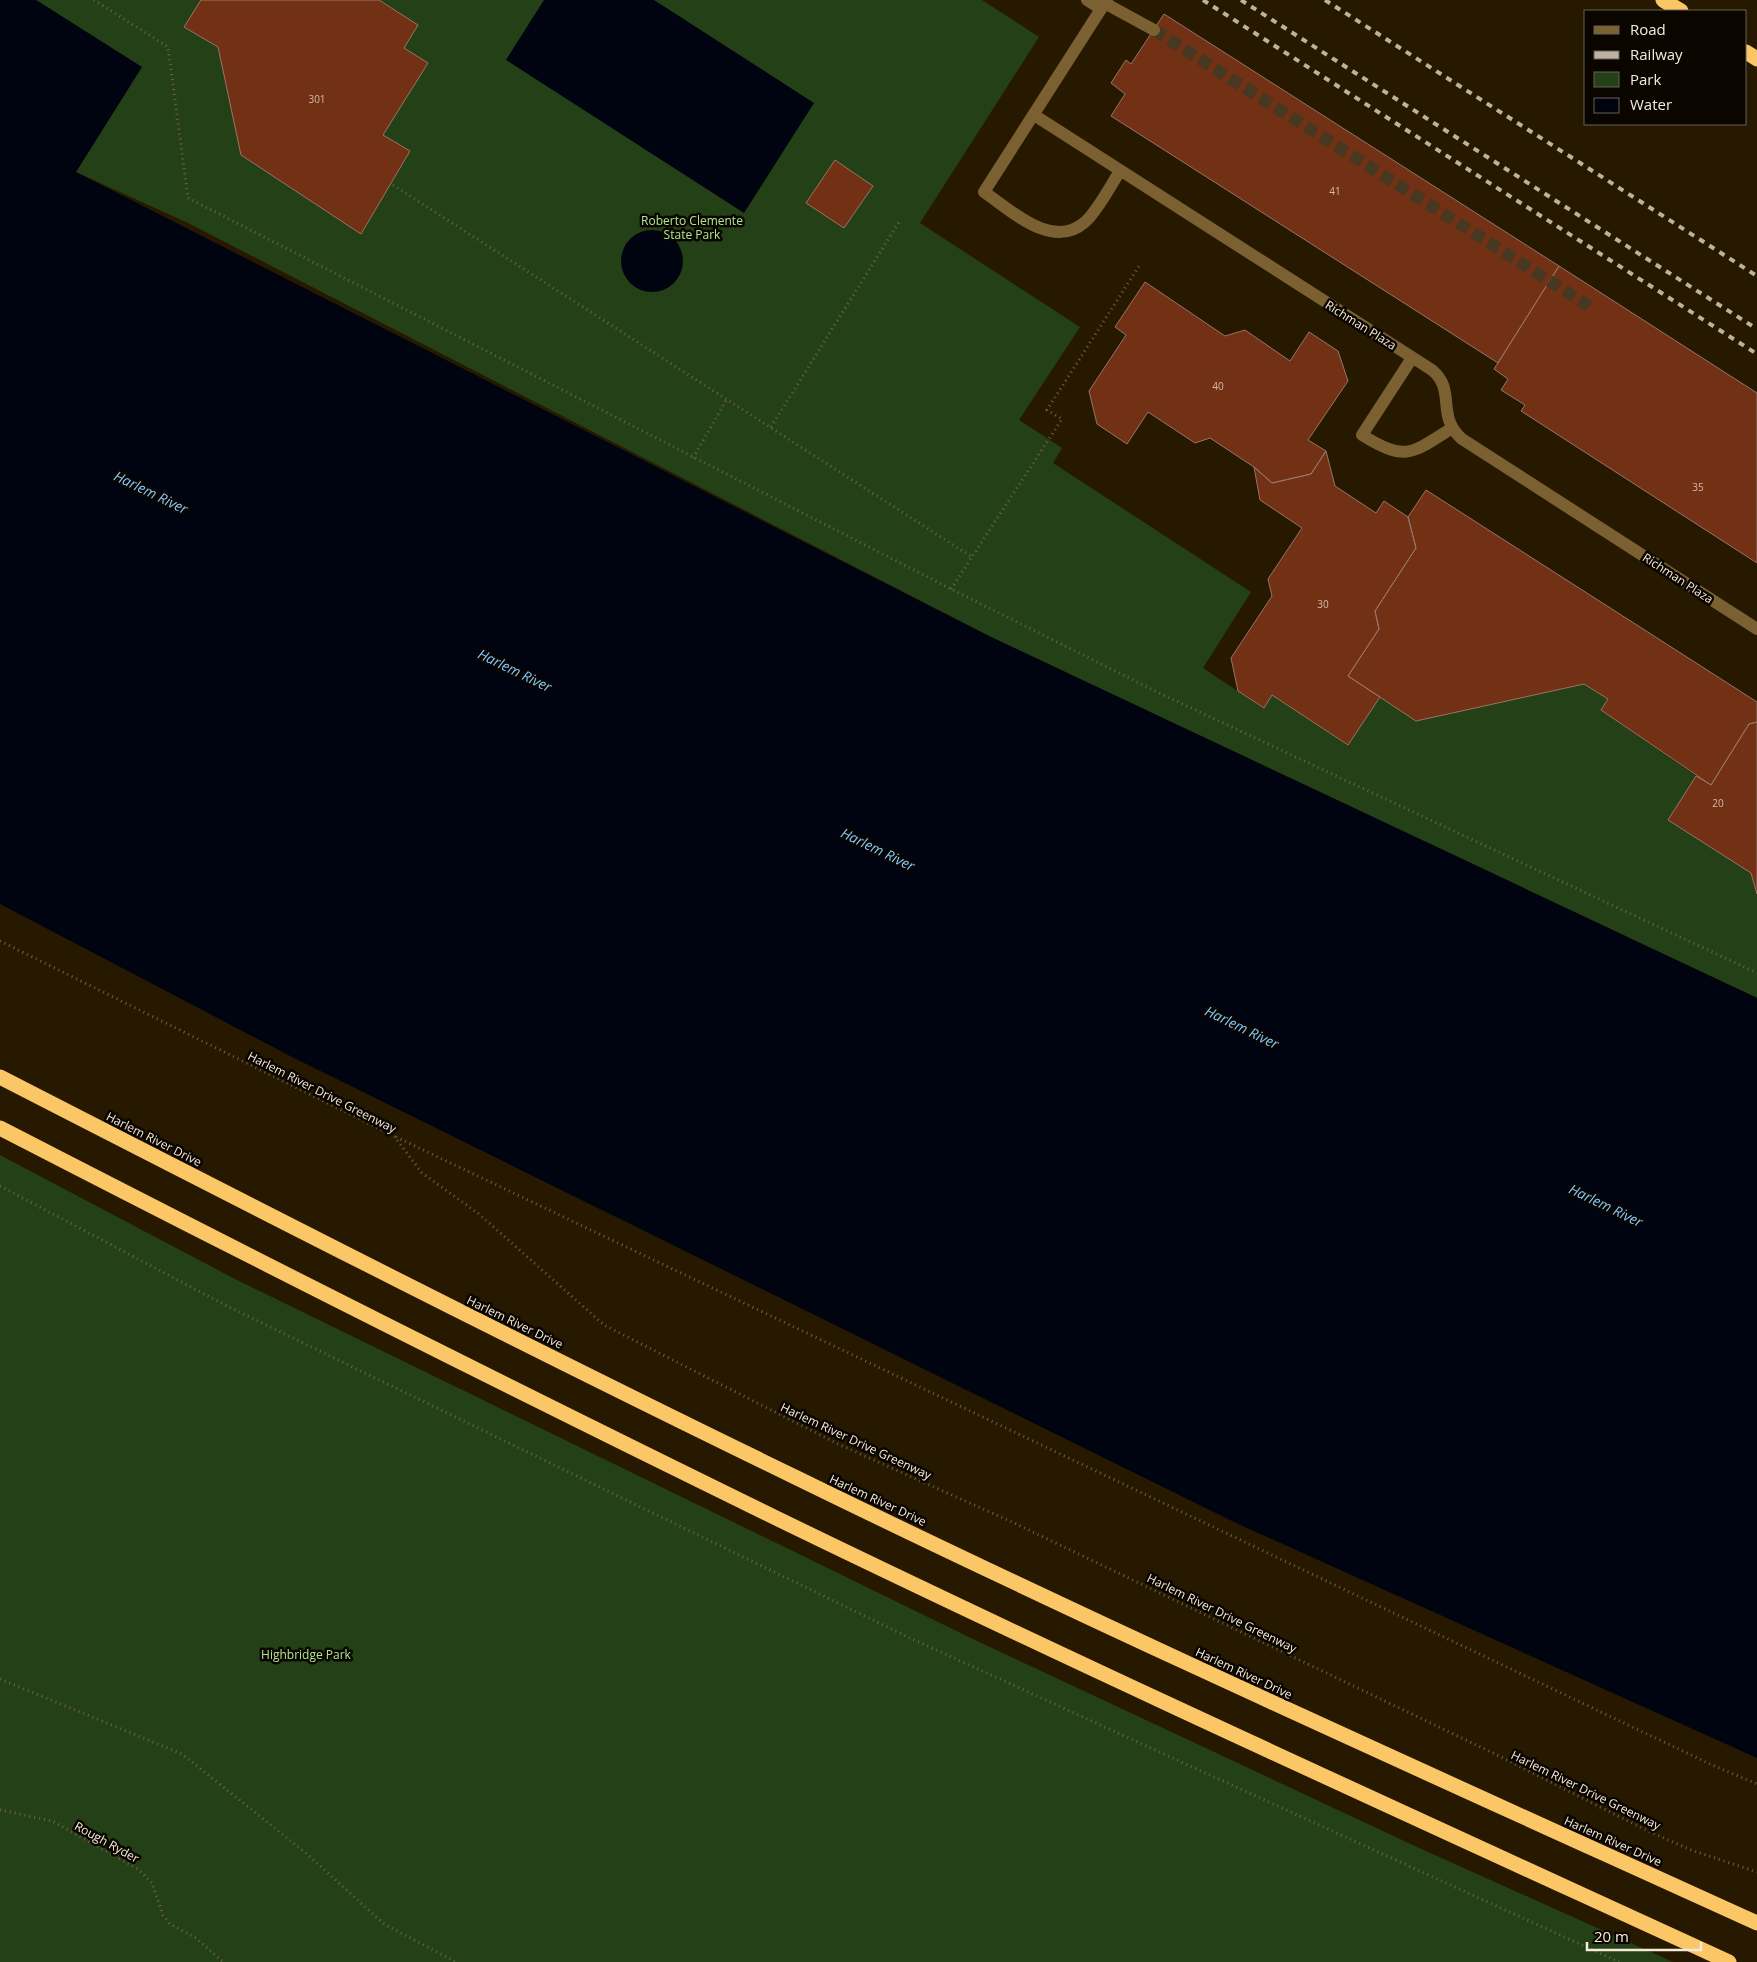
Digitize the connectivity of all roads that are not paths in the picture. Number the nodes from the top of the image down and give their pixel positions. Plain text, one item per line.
1 (1087, 0) edge
2 (1663, 0) edge
3 (1103, 3) edge
4 (1679, 10) edge
5 (1154, 30) tunnel mouth
6 (1034, 115) junction
7 (1120, 171) junction
8 (1412, 358) junction
9 (1452, 428) junction
10 (1757, 629) edge
11 (0, 1077) edge
12 (0, 1128) edge
13 (1757, 1923) edge
14 (1730, 1962) edge

1 - 3 street
2 - 4 highway
3 - 5 street
3 - 6 street
6 - 7 street, Richman Plaza
6 - 7 street
7 - 8 street, Richman Plaza
8 - 9 street, Richman Plaza
8 - 9 street
9 - 10 street, Richman Plaza
11 - 13 highway, Harlem River Drive
12 - 14 highway

